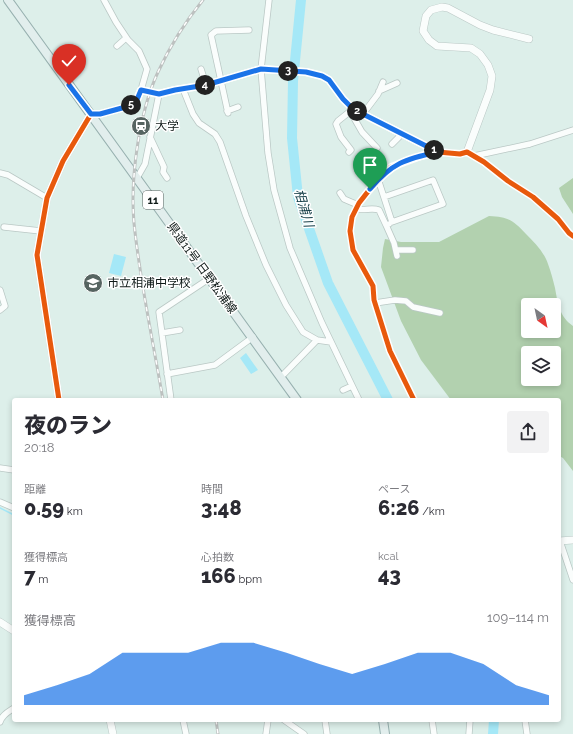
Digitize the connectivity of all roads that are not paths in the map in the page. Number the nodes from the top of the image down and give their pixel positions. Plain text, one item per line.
1 (8, 0) edge
2 (104, 0) edge
3 (269, 0) edge
4 (249, 30) dead end
5 (126, 38) junction
6 (529, 38) dead end
7 (117, 46) dead end
8 (201, 69) dead end
9 (263, 69) junction
10 (221, 81) junction
11 (383, 82) dead end
12 (397, 83) dead end
13 (206, 85) junction
14 (183, 89) junction
15 (141, 90) junction
16 (379, 91) junction
17 (159, 94) junction
18 (238, 107) dead end
19 (352, 110) junction
20 (91, 114) junction
21 (363, 114) junction
22 (573, 130) edge
23 (402, 134) junction
24 (150, 137) junction
25 (392, 144) dead end
26 (377, 148) dead end
27 (349, 152) dead end
28 (438, 152) junction
29 (471, 154) junction
30 (0, 173) edge
31 (137, 178) junction
32 (167, 178) dead end
33 (378, 179) junction
34 (340, 193) dead end
35 (384, 197) junction
36 (47, 198) junction
37 (358, 207) junction
38 (392, 222) junction
39 (386, 225) junction
40 (4, 227) dead end
41 (41, 231) junction
42 (573, 236) edge
43 (413, 250) dead end
44 (210, 278) junction
45 (0, 290) edge
46 (375, 302) junction
47 (0, 310) edge
48 (440, 313) dead end
49 (180, 330) dead end
50 (162, 333) junction
51 (253, 338) junction
52 (317, 340) junction
53 (331, 342) junction
54 (168, 374) junction
55 (281, 377) junction
56 (352, 386) junction
57 (343, 390) dead end
58 (59, 398) edge
59 (171, 398) edge
60 (296, 398) edge
61 (358, 398) edge
62 (413, 398) edge
63 (0, 468) edge
64 (12, 470) edge
65 (1, 503) edge
66 (12, 507) edge
67 (573, 540) edge
68 (561, 541) edge
69 (561, 544) edge
70 (573, 580) edge
71 (0, 622) edge
72 (12, 630) edge
73 (12, 709) edge
74 (0, 722) edge
75 (110, 722) edge
76 (183, 722) edge
77 (268, 722) edge
78 (287, 722) edge
79 (325, 722) edge
80 (383, 722) edge
81 (432, 722) edge
82 (470, 722) edge
83 (525, 722) edge
84 (113, 734) edge
85 (186, 734) edge
86 (266, 734) edge
87 (304, 734) edge
88 (327, 734) edge
89 (385, 734) edge
90 (434, 734) edge
91 (469, 734) edge
92 (526, 734) edge

1 - 20 main road, 県道11号 日野松浦線 / 11
2 - 5 street
3 - 9 street
4 - 10 street
5 - 7 street
5 - 15 street
6 - 29 street
8 - 13 street
9 - 10 street
9 - 19 street
9 - 53 street
10 - 13 street
10 - 18 street
11 - 16 street
12 - 16 street
13 - 14 street
14 - 17 street
14 - 52 street
15 - 17 street
15 - 20 street
16 - 21 street
17 - 24 street
19 - 21 street
19 - 26 street
19 - 27 street
20 - 31 main road, 県道11号 日野松浦線 / 11
20 - 36 street
21 - 23 street
22 - 29 street
23 - 25 street
23 - 28 street
24 - 31 street
24 - 32 street
28 - 29 street
28 - 33 street
29 - 42 street
30 - 36 street
31 - 44 main road, 県道11号 日野松浦線 / 11
33 - 35 street
33 - 37 street
34 - 37 street
35 - 38 street
35 - 38 street
36 - 41 street
37 - 39 street
37 - 46 street
38 - 39 street
39 - 43 street
40 - 41 street
41 - 58 street
44 - 50 street
44 - 51 main road, 県道11号 日野松浦線 / 11
45 - 47 street
46 - 48 street
46 - 62 street
49 - 50 street
50 - 54 street
51 - 54 street
51 - 55 main road, 県道11号 日野松浦線 / 11
52 - 53 street
52 - 55 street
53 - 56 street
54 - 59 street
55 - 60 main road, 県道11号 日野松浦線 / 11
56 - 57 street
56 - 61 street
63 - 64 street
65 - 66 street
67 - 68 street
69 - 70 street
71 - 72 street
73 - 74 street
75 - 84 street
76 - 85 street
77 - 86 street
78 - 87 street
79 - 88 street
80 - 89 main road
81 - 90 street
82 - 91 street
83 - 92 street

